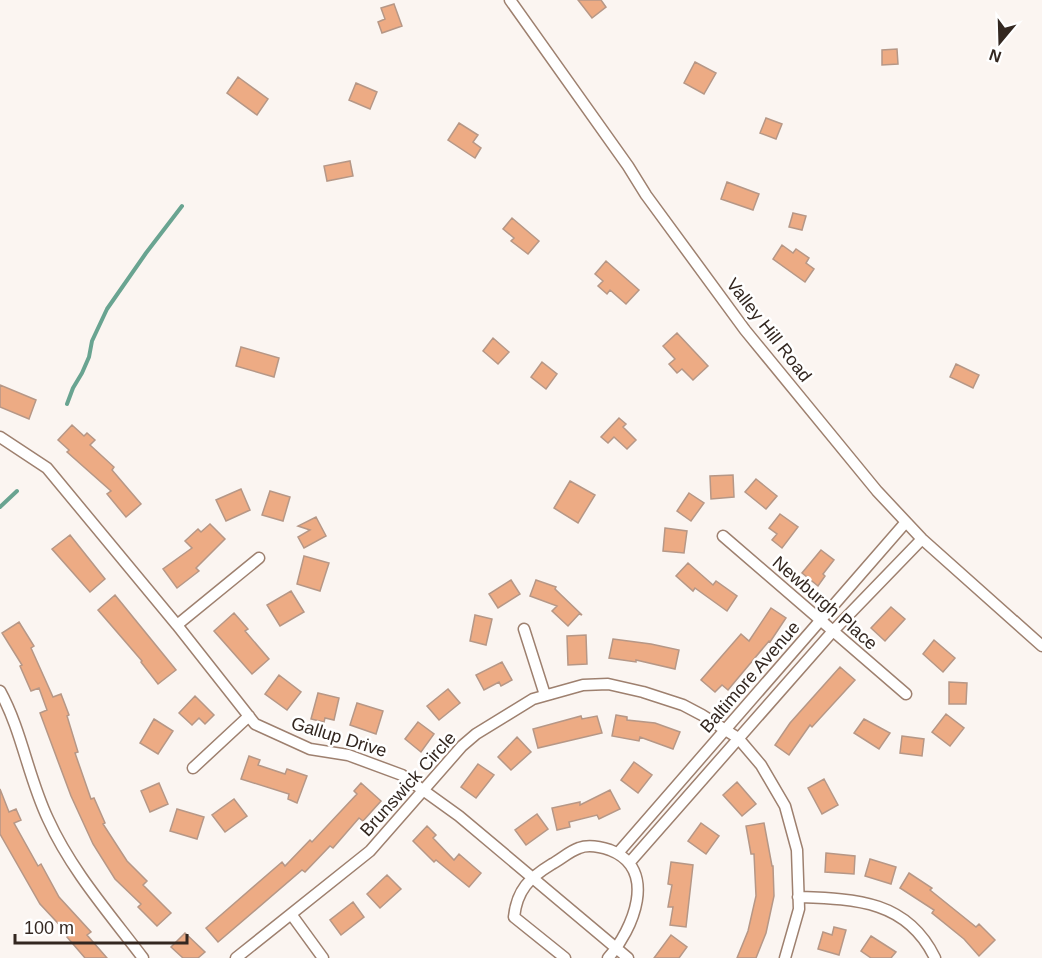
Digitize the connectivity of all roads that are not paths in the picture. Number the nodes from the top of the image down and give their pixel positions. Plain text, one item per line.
1 (510, 0) edge
2 (0, 437) edge
3 (906, 522) junction
4 (723, 536) dead end
5 (922, 539) junction
6 (260, 558) dead end
7 (821, 621) junction
8 (177, 625) junction
9 (524, 629) dead end
10 (833, 631) junction
11 (1042, 646) edge
12 (0, 691) edge
13 (906, 694) dead end
14 (545, 695) junction
15 (249, 716) junction
16 (725, 731) junction
17 (738, 738) junction
18 (193, 768) dead end
19 (424, 790) junction
20 (618, 853) junction
21 (630, 862) junction
22 (531, 877) junction
23 (798, 897) junction
24 (291, 914) junction
25 (616, 949) junction
26 (143, 958) edge
27 (236, 958) edge
28 (323, 958) edge
29 (565, 958) edge
30 (608, 958) edge
31 (628, 958) edge
32 (785, 958) edge
33 (935, 958) edge

1 - 3 street, Valley Hill Road
2 - 8 street, Gallup Drive
3 - 5 street, Valley Hill Road
3 - 7 street, Baltimore Avenue
4 - 7 street, Newburgh Place
5 - 10 street, Baltimore Avenue
5 - 11 street, Valley Hill Road
6 - 8 street
7 - 10 street, Newburgh Place
7 - 16 street, Baltimore Avenue
8 - 15 street, Gallup Drive
9 - 14 street
10 - 13 street, Newburgh Place
10 - 17 street, Baltimore Avenue
12 - 26 street
14 - 16 street, Brunswick Circle
14 - 19 street, Brunswick Circle
15 - 18 street
15 - 19 street, Gallup Drive
16 - 17 street, Brunswick Circle
16 - 20 street, Baltimore Avenue
17 - 21 street, Baltimore Avenue
17 - 23 street, Brunswick Circle
19 - 22 street, Gallup Drive
19 - 24 street, Brunswick Circle
20 - 21 street
20 - 22 street
21 - 25 street
22 - 25 street, Gallup Drive
22 - 29 street
23 - 32 street, Brunswick Circle
23 - 33 street
24 - 27 street, Brunswick Circle
24 - 28 street
25 - 30 street
25 - 31 street, Gallup Drive

